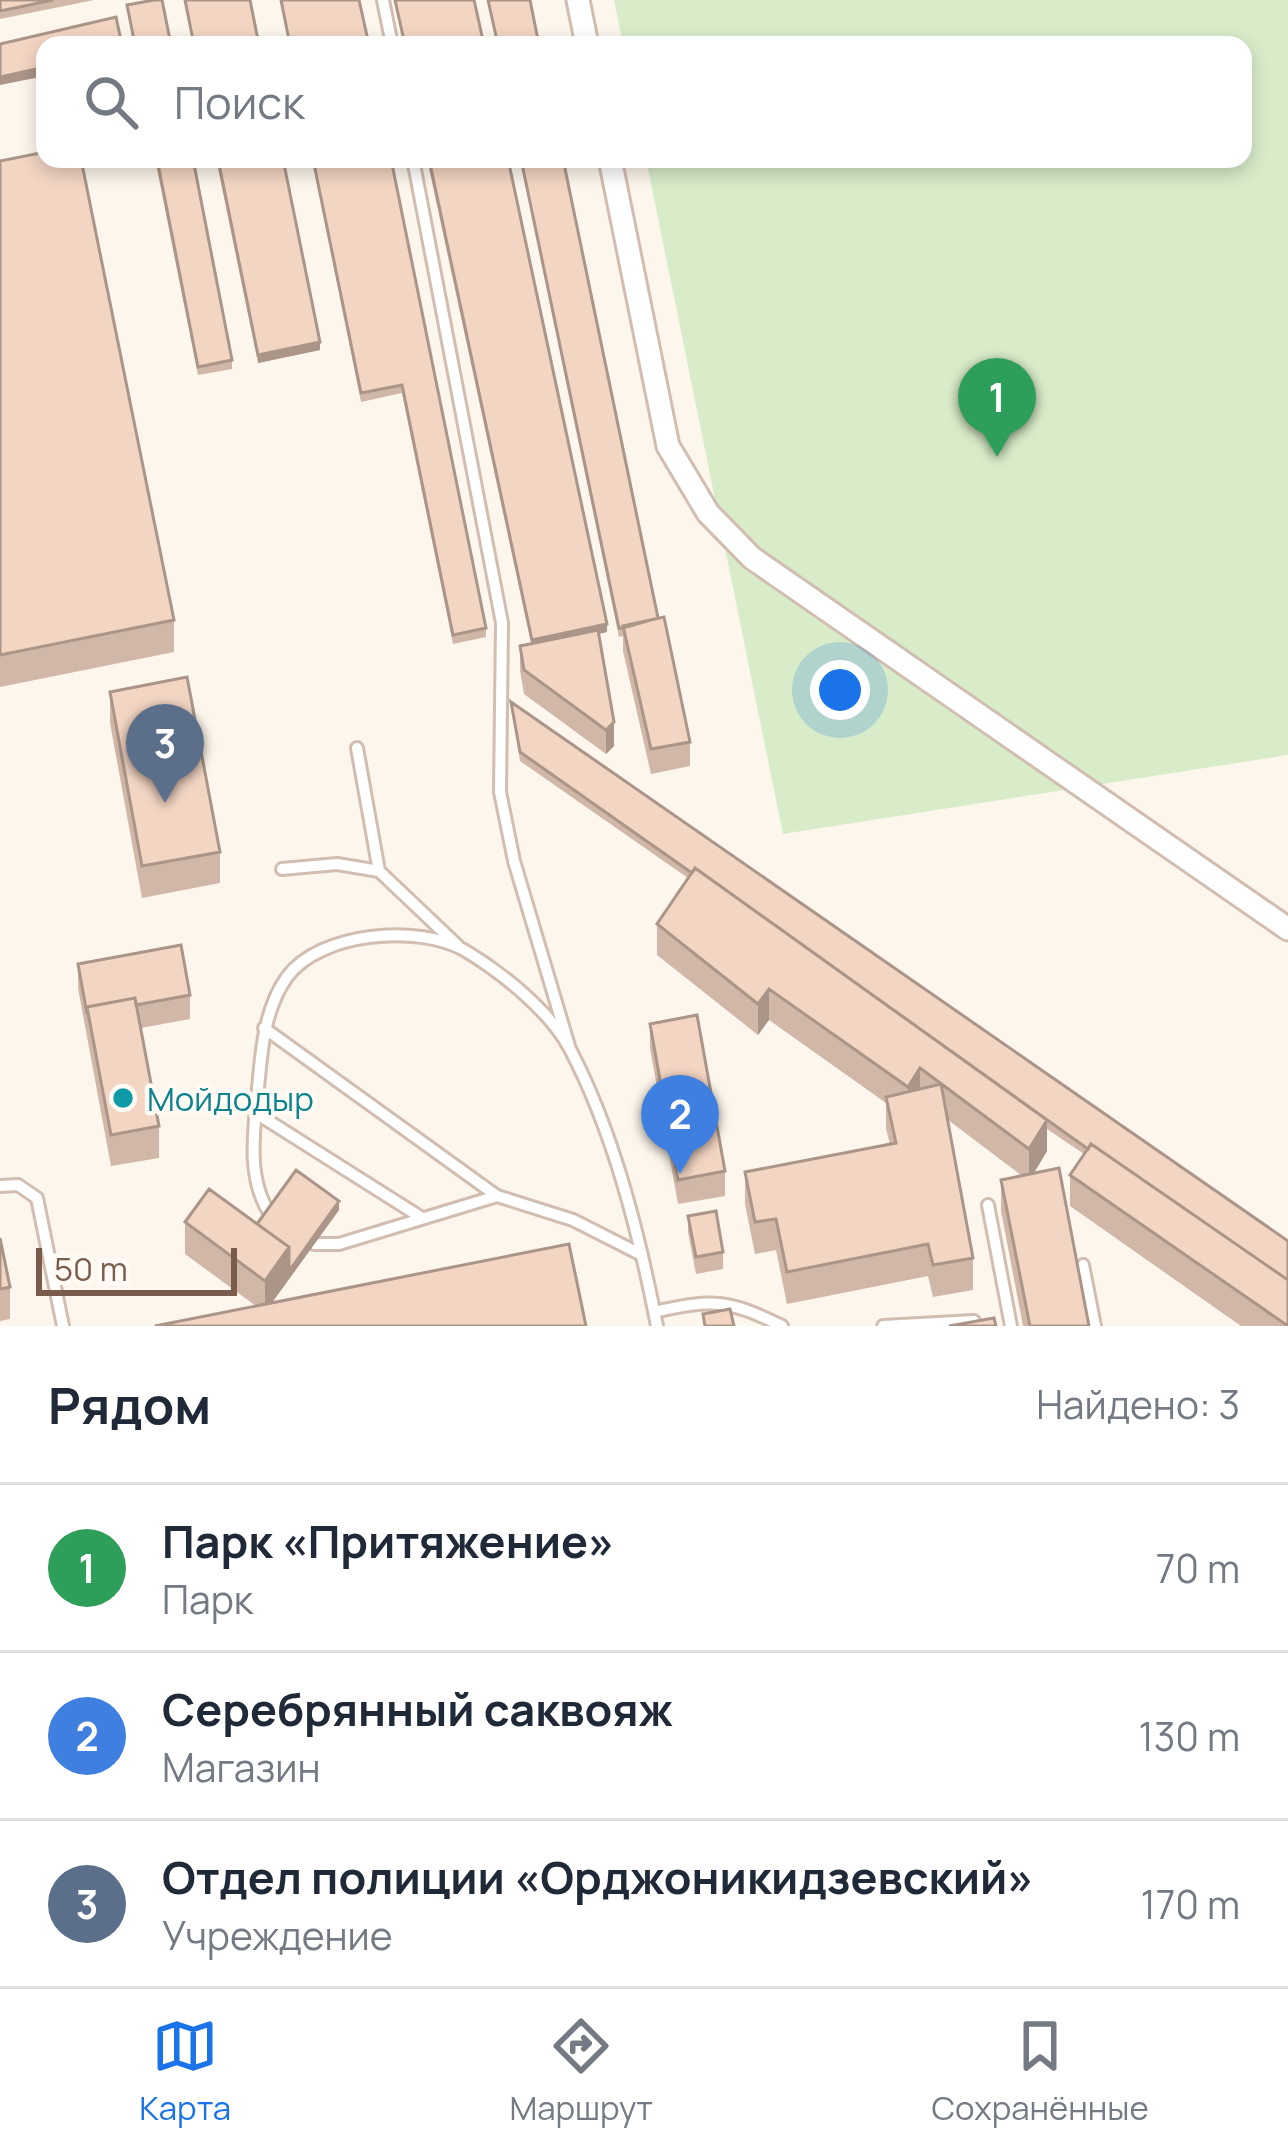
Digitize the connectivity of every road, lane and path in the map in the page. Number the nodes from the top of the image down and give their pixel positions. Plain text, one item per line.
1 (383, 0) edge
2 (578, 0) edge
3 (390, 36) edge
4 (585, 36) edge
5 (415, 168) edge
6 (612, 168) edge
7 (357, 748) dead end
8 (282, 869) dead end
9 (380, 871) junction
10 (1288, 929) edge
11 (460, 948) junction
12 (264, 1028) junction
13 (568, 1046) junction
14 (256, 1113) junction
15 (0, 1186) edge
16 (497, 1196) junction
17 (988, 1205) dead end
18 (269, 1214) edge
19 (422, 1218) junction
20 (314, 1244) edge
21 (642, 1255) junction
22 (1083, 1265) edge
23 (654, 1312) junction
24 (974, 1321) edge
25 (63, 1326) edge
26 (657, 1326) edge
27 (782, 1326) edge
28 (883, 1326) edge
29 (898, 1326) edge
30 (1011, 1326) edge
31 (1095, 1326) edge

1 - 3 lane
2 - 4 street
5 - 13 lane
6 - 10 street
7 - 9 lane
8 - 9 lane
9 - 11 lane
11 - 12 lane
11 - 13 lane
12 - 14 lane
12 - 16 lane
13 - 21 lane
14 - 18 lane
14 - 19 lane
15 - 25 lane
16 - 19 lane
16 - 21 lane
17 - 30 lane
19 - 20 lane
21 - 23 lane
22 - 31 lane
23 - 26 lane
23 - 27 lane
24 - 29 lane
28 - 29 lane

